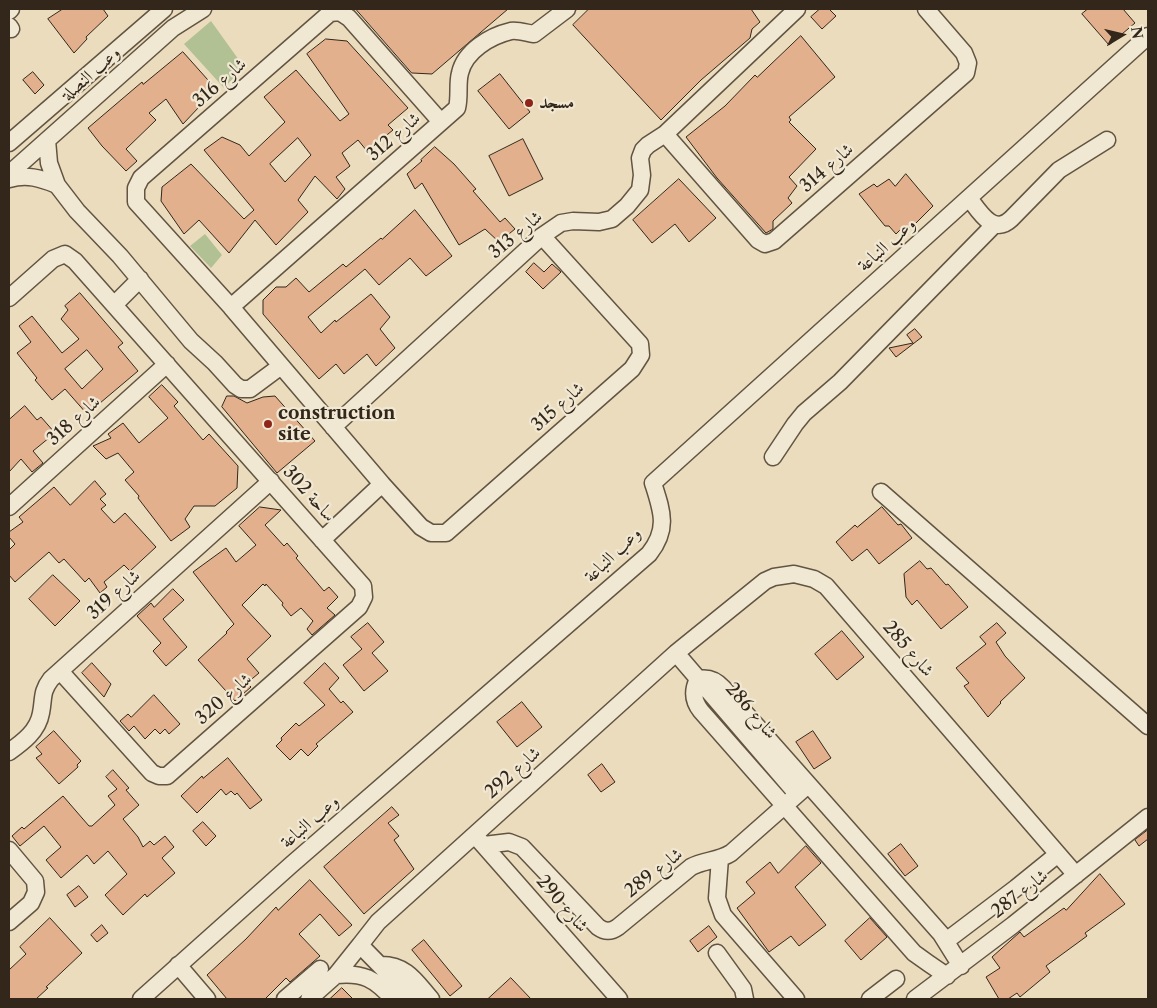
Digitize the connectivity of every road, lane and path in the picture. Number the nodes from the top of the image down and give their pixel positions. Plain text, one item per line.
1 (164, 9) edge
2 (202, 9) edge
3 (797, 9) edge
4 (926, 9) edge
5 (559, 11) edge
6 (1148, 36) edge
7 (441, 122) junction
8 (665, 134) junction
9 (47, 140) junction
10 (1107, 140) dead end
11 (9, 143) edge
12 (9, 174) edge
13 (9, 179) edge
14 (57, 185) junction
15 (969, 198) junction
16 (994, 225) junction
17 (542, 236) junction
18 (140, 279) junction
19 (9, 298) edge
20 (114, 305) junction
21 (231, 308) junction
22 (167, 364) junction
23 (281, 366) junction
24 (334, 427) junction
25 (773, 457) dead end
26 (271, 481) junction
27 (382, 484) junction
28 (881, 492) dead end
29 (9, 507) edge
30 (322, 540) junction
31 (676, 653) junction
32 (60, 671) junction
33 (698, 679) junction
34 (1148, 726) edge
35 (12, 744) edge
36 (796, 795) junction
37 (1148, 817) edge
38 (479, 840) junction
39 (9, 850) edge
40 (1058, 854) junction
41 (720, 858) junction
42 (1076, 875) junction
43 (9, 922) edge
44 (946, 941) junction
45 (360, 945) junction
46 (717, 954) dead end
47 (178, 965) junction
48 (381, 965) junction
49 (961, 966) junction
50 (320, 969) dead end
51 (336, 975) junction
52 (947, 976) junction
53 (896, 978) dead end
54 (147, 997) edge
55 (206, 999) edge
56 (285, 999) edge
57 (308, 999) edge
58 (393, 999) edge
59 (413, 999) edge
60 (431, 999) edge
61 (619, 999) edge
62 (745, 999) edge
63 (796, 999) edge
64 (870, 999) edge
65 (915, 999) edge

1 - 11 street, وعب النصلة
2 - 9 street, وعب النصلة
3 - 8 street, شارع 313
4 - 8 street, شارع 314
5 - 7 street, شارع 312
6 - 15 street, وعب النباعة
7 - 21 street, شارع 312
7 - 21 street, شارع 316
8 - 17 street, شارع 313
9 - 12 street, وعب النصلة
9 - 14 street
10 - 16 street
13 - 14 street
14 - 18 street
15 - 16 street
15 - 47 street, وعب النباعة
16 - 25 street
17 - 24 street, شارع 313
17 - 27 street, شارع 315
18 - 20 street
18 - 23 street
19 - 20 street, ساحة 302
20 - 22 street, ساحة 302
21 - 23 street
22 - 26 street, ساحة 302
22 - 29 street, شارع 318
23 - 24 street
24 - 27 street
26 - 30 street, ساحة 302
26 - 32 street, شارع 319
27 - 30 street, ساحة 302
28 - 34 street
30 - 32 street, شارع 320
31 - 33 street
31 - 38 street, شارع 292
31 - 40 street, شارع 285
32 - 35 street, شارع 319
33 - 36 street
33 - 36 street
36 - 41 street, شارع 289
36 - 44 street
36 - 52 street
37 - 42 street, شارع 287
38 - 41 street, شارع 289
38 - 45 street, شارع 292
38 - 61 street, شارع 290
39 - 43 street
40 - 42 street, شارع 285
40 - 44 street
41 - 63 street
42 - 49 street, شارع 287
44 - 49 street
45 - 48 street
45 - 51 street
46 - 62 street
47 - 54 street, وعب النباعة
47 - 55 street
48 - 59 street
48 - 60 street
49 - 52 street, شارع 287
50 - 56 street
51 - 57 street
51 - 58 street
52 - 65 street, شارع 287
53 - 64 street

